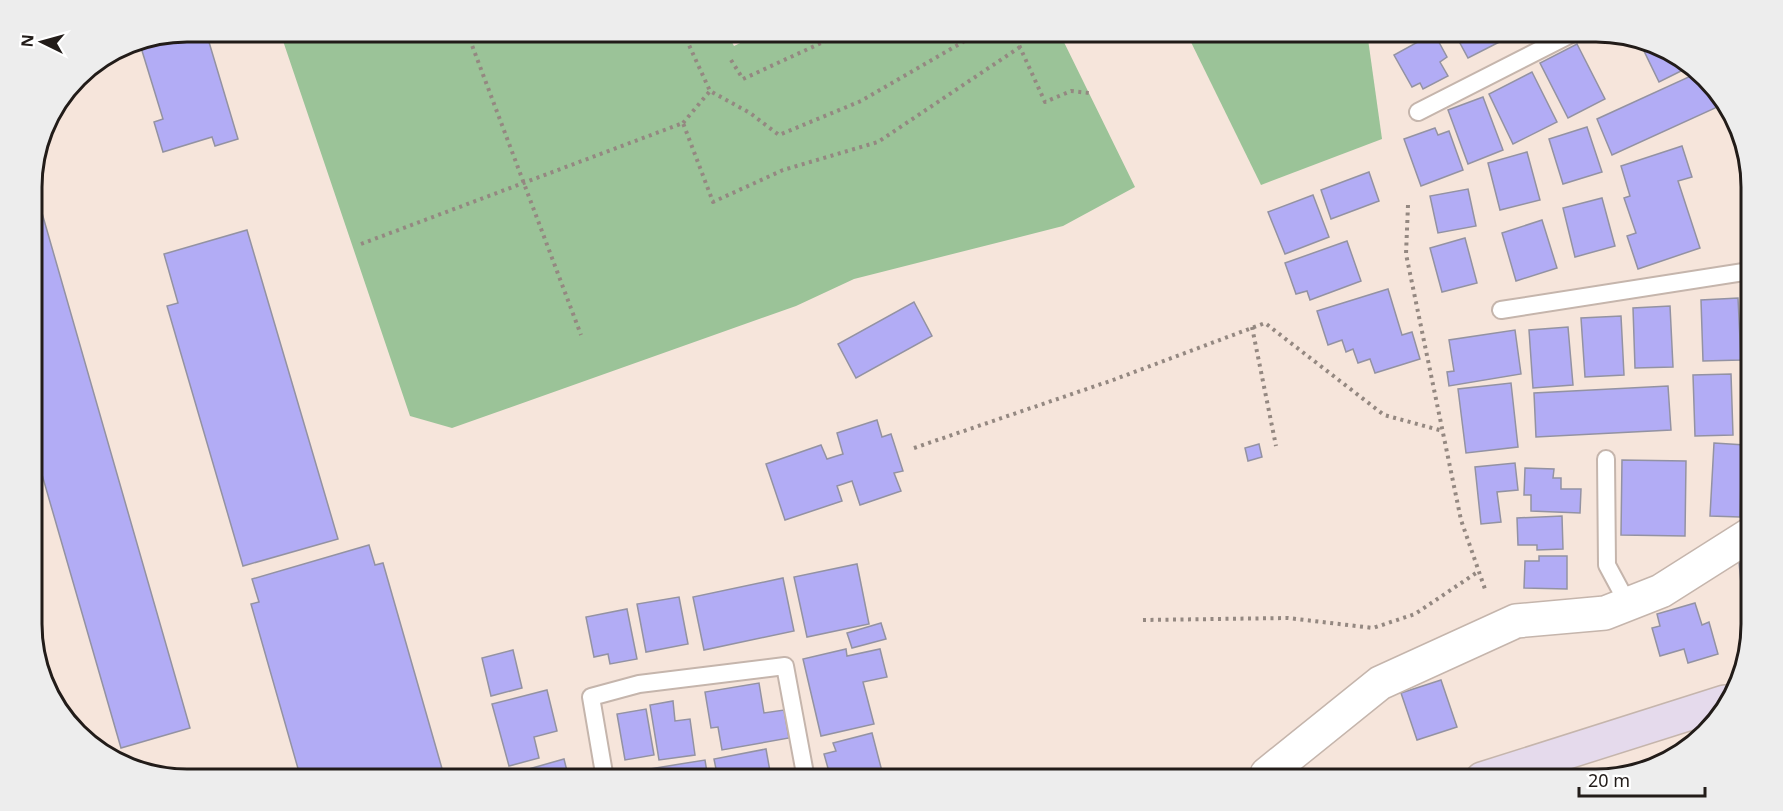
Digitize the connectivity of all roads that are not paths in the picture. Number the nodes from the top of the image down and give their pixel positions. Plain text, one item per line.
1 (1555, 42) edge
2 (1418, 112) dead end
3 (1741, 272) edge
4 (1502, 310) dead end
5 (1606, 459) dead end
6 (1741, 540) edge
7 (1628, 604) junction
8 (1715, 705) edge
9 (603, 769) edge
10 (804, 769) edge
11 (1273, 769) edge
12 (1514, 769) edge

1 - 2 lane
3 - 4 lane
5 - 7 lane
6 - 7 street
7 - 11 street
8 - 12 street
9 - 10 lane

